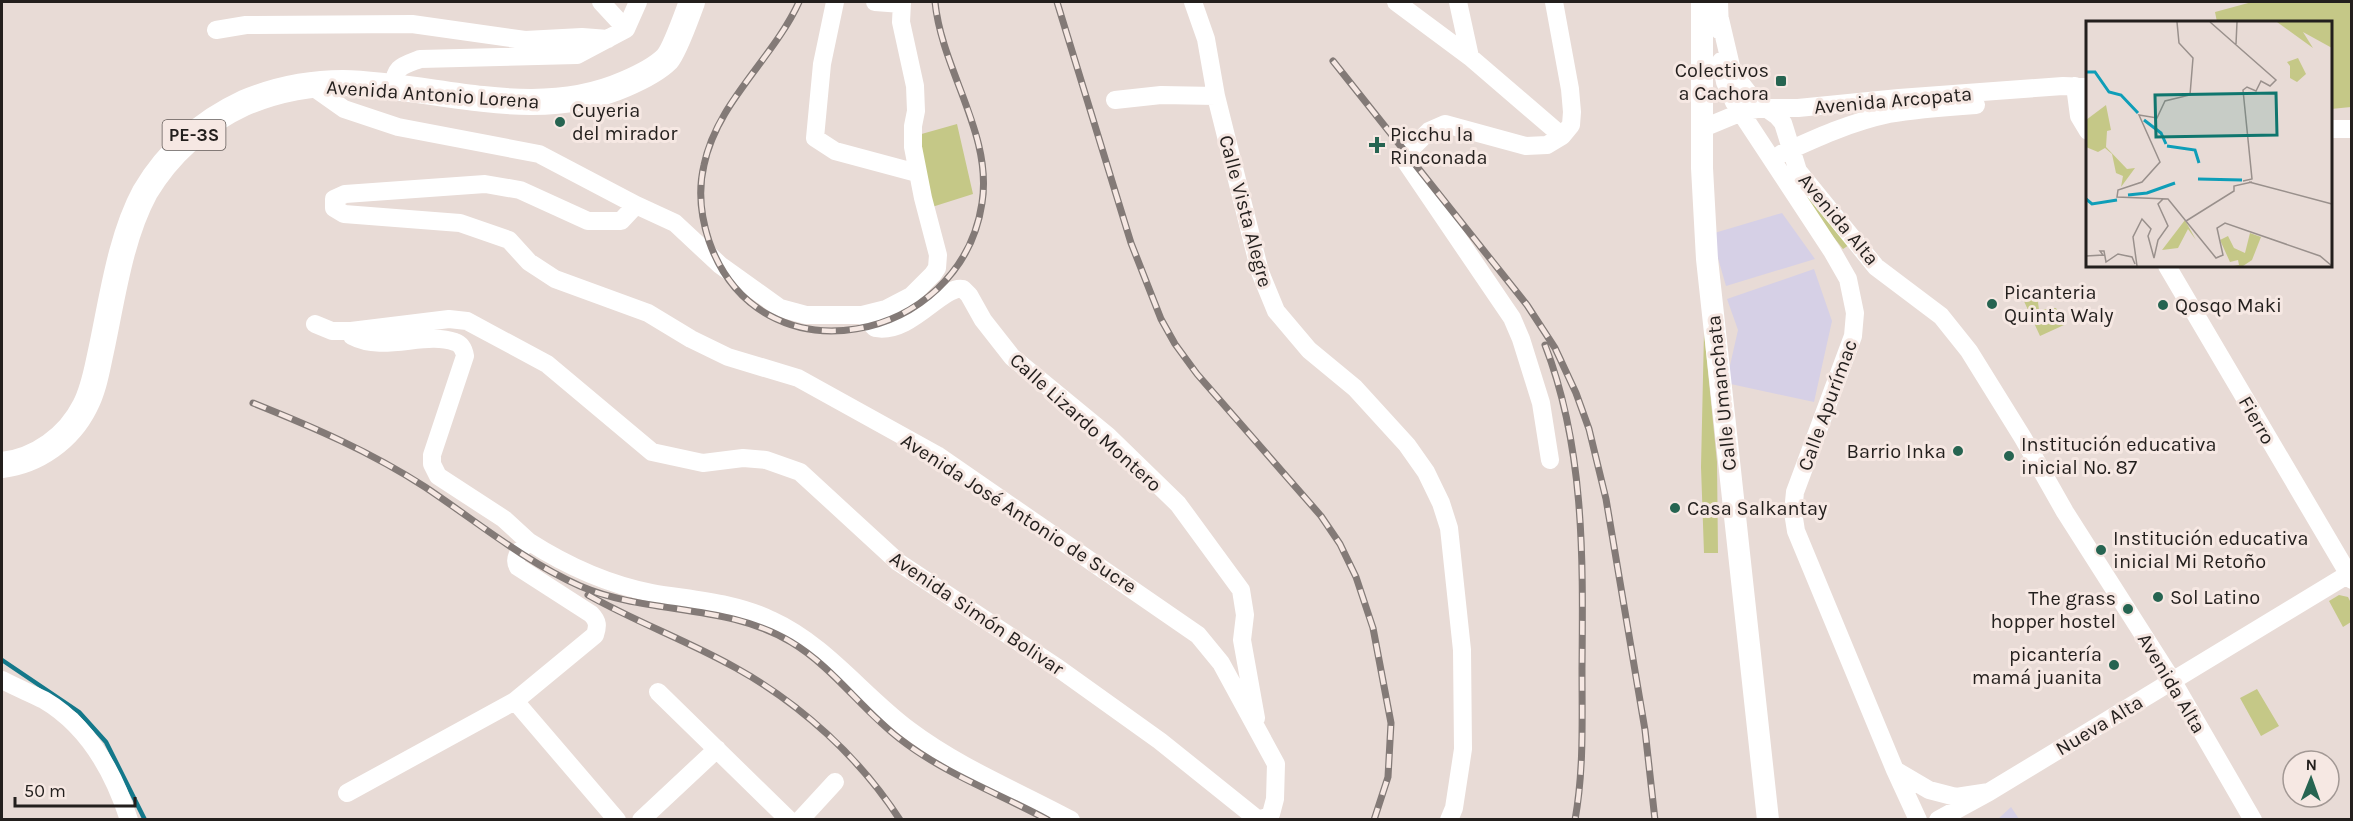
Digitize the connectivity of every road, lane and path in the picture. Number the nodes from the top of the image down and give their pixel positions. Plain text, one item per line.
1 (601, 2) edge
2 (638, 2) edge
3 (692, 2) edge
4 (835, 2) edge
5 (875, 2) edge
6 (1193, 2) edge
7 (1396, 2) edge
8 (1458, 2) edge
9 (1554, 2) edge
10 (1702, 2) edge
11 (902, 3) edge
12 (1719, 10) edge
13 (626, 29) junction
14 (216, 30) dead end
15 (608, 39) junction
16 (1470, 57) junction
17 (310, 85) junction
18 (393, 87) junction
19 (2081, 92) edge
20 (1216, 96) junction
21 (1115, 100) dead end
22 (1763, 108) junction
23 (1742, 112) junction
24 (2086, 128) edge
25 (1701, 129) junction
26 (2332, 129) edge
27 (2352, 129) edge
28 (1562, 136) junction
29 (2332, 140) edge
30 (2352, 141) edge
31 (1790, 150) junction
32 (1771, 158) junction
33 (917, 173) junction
34 (636, 205) junction
35 (1876, 267) junction
36 (2168, 267) edge
37 (1851, 289) junction
38 (862, 315) junction
39 (315, 324) dead end
40 (351, 331) junction
41 (1550, 460) dead end
42 (2, 465) edge
43 (528, 541) junction
44 (2350, 575) edge
45 (1242, 640) junction
46 (1221, 663) junction
47 (2, 680) edge
48 (2172, 680) junction
49 (658, 692) dead end
50 (520, 708) junction
51 (1258, 732) junction
52 (717, 749) junction
53 (1895, 770) junction
54 (835, 782) dead end
55 (1989, 792) junction
56 (347, 793) dead end
57 (129, 819) edge
58 (617, 819) edge
59 (641, 819) edge
60 (789, 819) edge
61 (800, 819) edge
62 (1071, 819) edge
63 (1449, 819) edge
64 (1768, 819) edge
65 (1918, 819) edge
66 (1938, 819) edge
67 (2253, 819) edge

1 - 13 street
2 - 13 street
3 - 18 highway, Avenida Antonio Lorena / PE-3S
4 - 33 street
5 - 11 street
6 - 20 street, Calle Vista Alegre
7 - 16 street
8 - 16 street
9 - 28 street
10 - 25 main road, Calle Umanchata
11 - 33 street
12 - 22 street, Calle Apurímac
12 - 23 street, Calle Apurímac
13 - 15 street
14 - 15 street
15 - 18 street
16 - 28 street
17 - 18 highway, Avenida Antonio Lorena / PE-3S
17 - 34 street
17 - 42 highway, Avenida Antonio Lorena / PE-3S
19 - 22 street, Avenida Arcopata
19 - 24 street
19 - 31 street, Avenida Arcopata
20 - 21 street
20 - 63 street, Calle Vista Alegre
22 - 23 street, Avenida Arcopata
22 - 31 street, Avenida Alta
23 - 25 street, Avenida Arcopata
23 - 32 street, Calle Apurímac
25 - 64 main road, Calle Umanchata
26 - 27 street
28 - 41 street
29 - 30 street
31 - 32 street, Avenida Arcopata
31 - 35 street, Avenida Alta
32 - 37 street, Calle Apurímac
33 - 38 street
34 - 38 street
34 - 46 street, Avenida José Antonio de Sucre
35 - 37 street
35 - 48 street, Avenida Alta
36 - 44 street, Fierro
37 - 53 street, Calle Apurímac
38 - 45 street, Calle Lizardo Montero
39 - 40 street, Avenida Simón Bolivar
40 - 43 street
40 - 51 street, Avenida Simón Bolivar
43 - 50 street
43 - 62 street
44 - 48 street, Nueva Alta
45 - 46 street
45 - 51 street, Calle Lizardo Montero
46 - 51 street
47 - 57 street
48 - 55 street, Nueva Alta
48 - 67 street, Avenida Alta
49 - 52 street
50 - 56 street
50 - 58 street
52 - 59 street
52 - 60 street
53 - 55 street
53 - 65 street, Calle Apurímac
54 - 61 street
55 - 66 street, Nueva Alta

